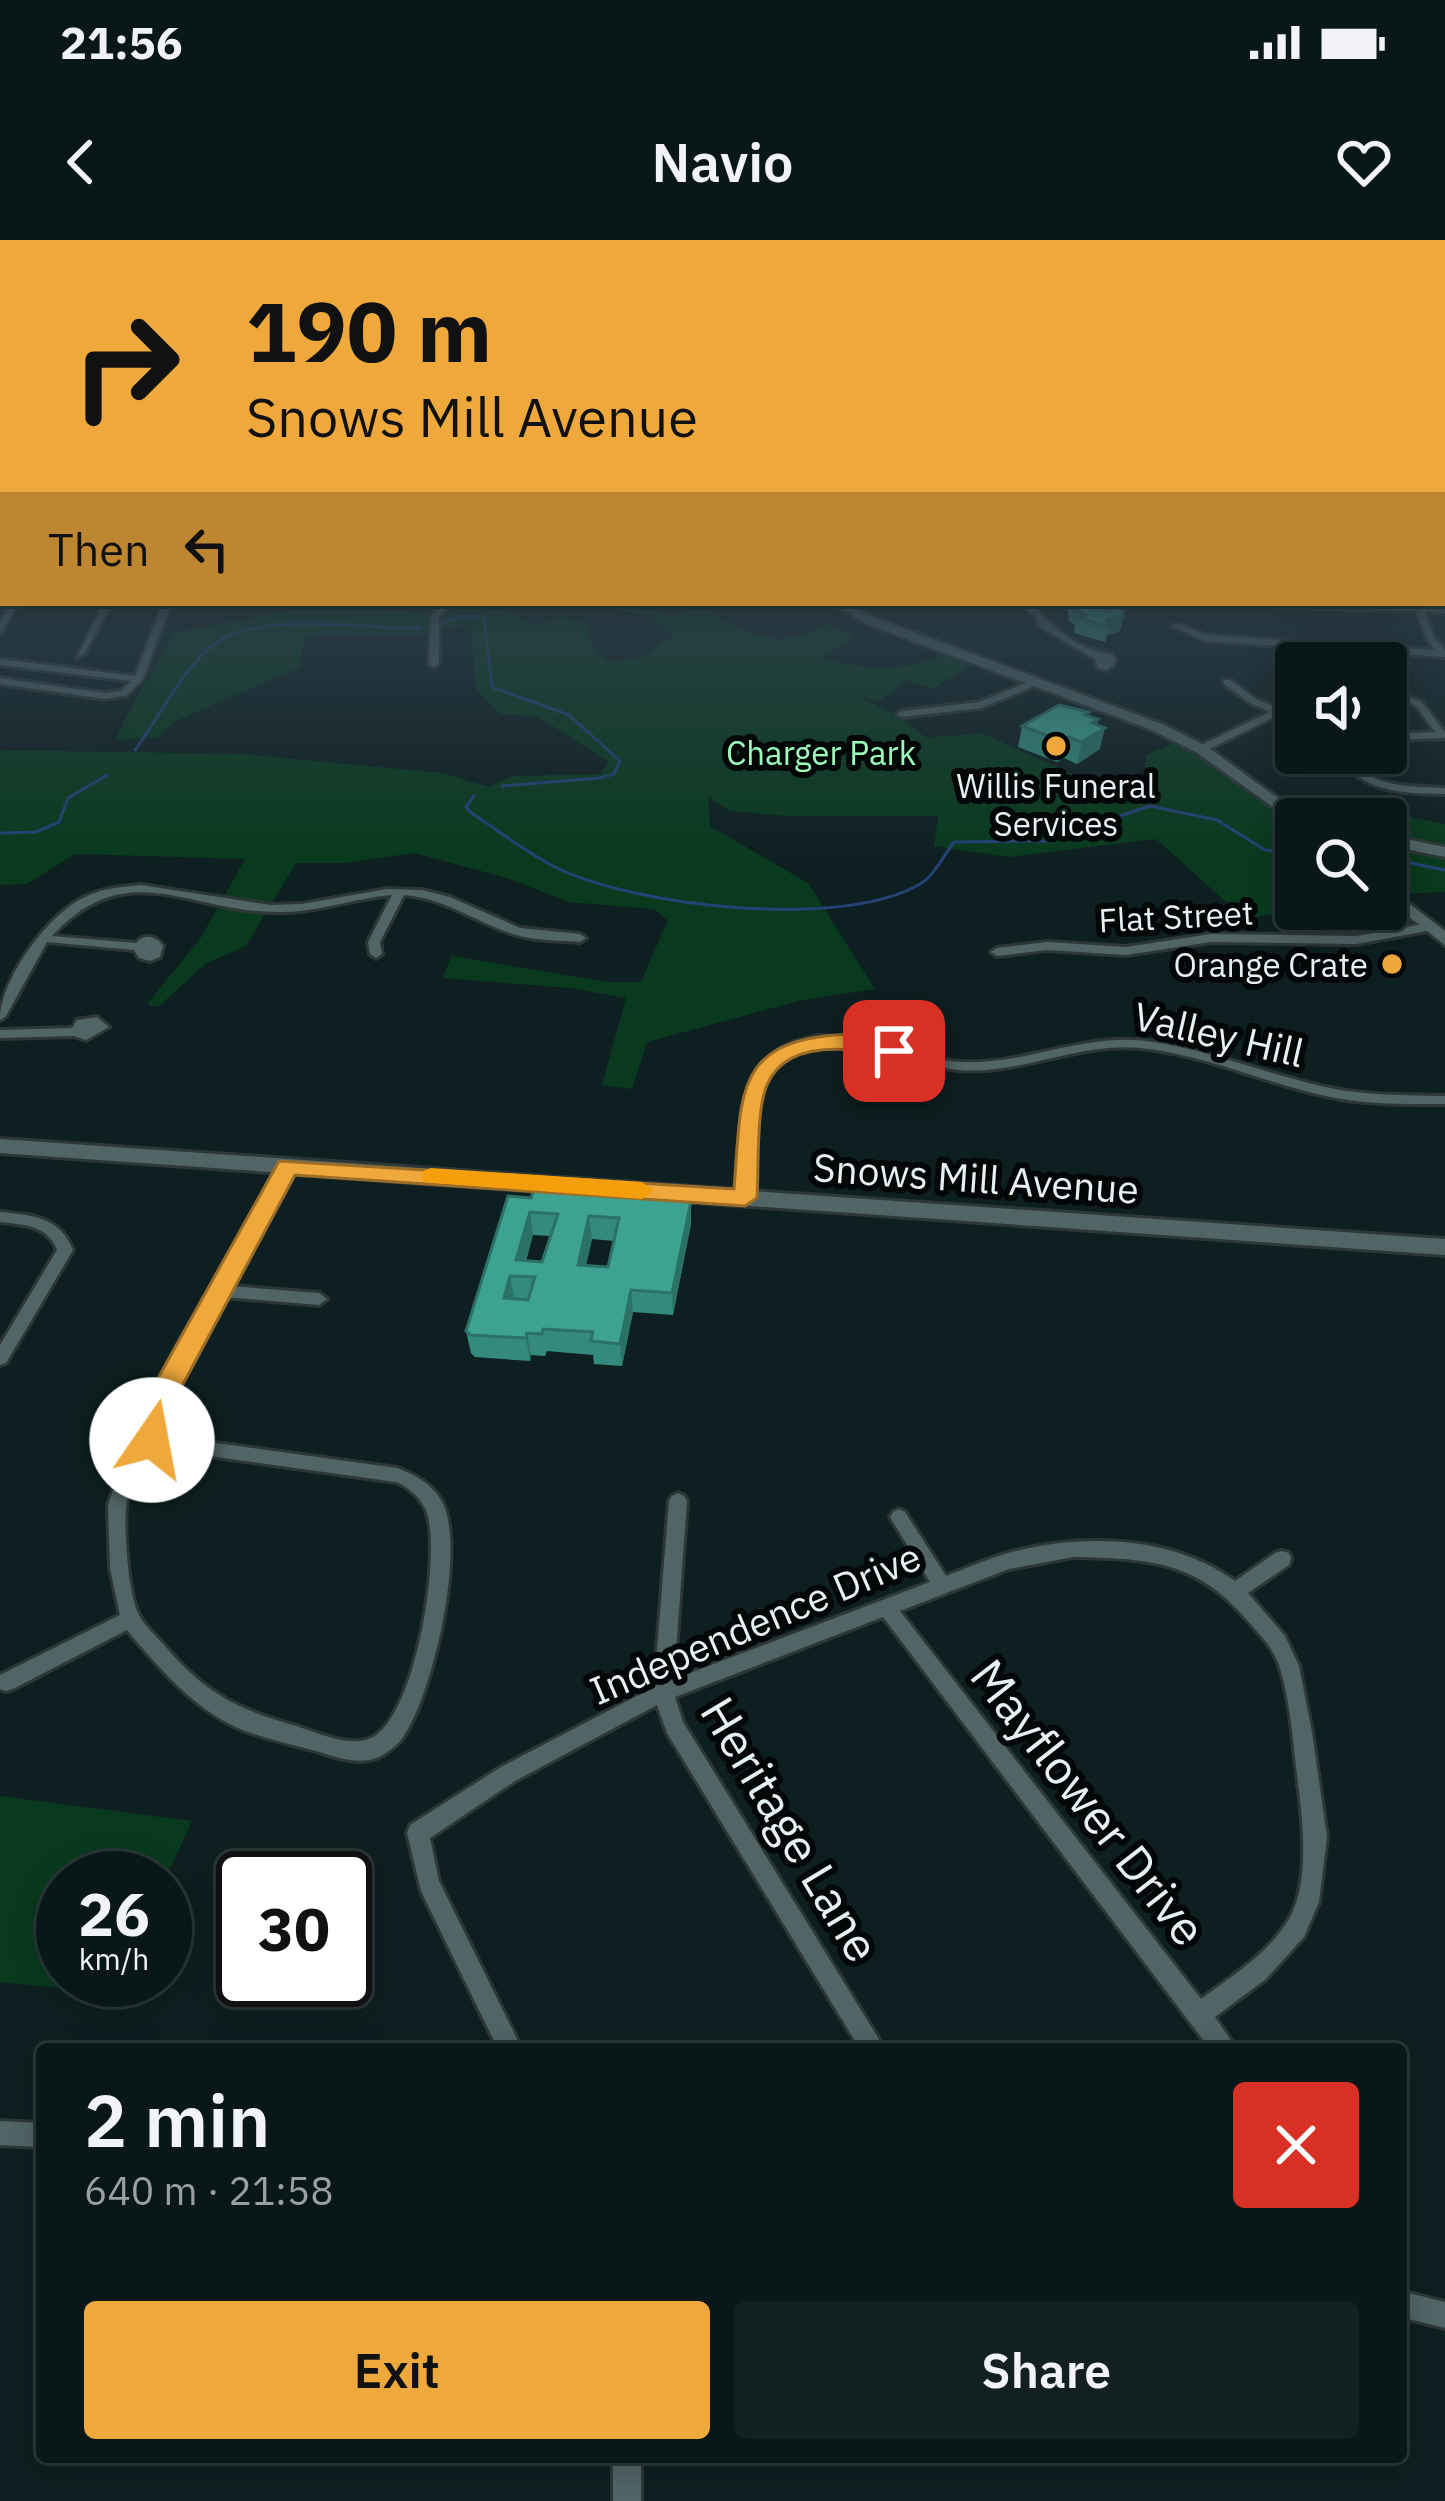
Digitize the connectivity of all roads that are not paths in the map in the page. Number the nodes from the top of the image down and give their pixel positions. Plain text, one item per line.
1 (83, 649) edge
2 (150, 649) edge
3 (434, 649) edge
4 (950, 649) edge
5 (1083, 649) edge
6 (1407, 651) edge
7 (1444, 654) edge
8 (80, 655) dead end
9 (1099, 658) dead end
10 (0, 662) edge
11 (434, 664) dead end
12 (138, 679) junction
13 (0, 681) edge
14 (1036, 682) junction
15 (1227, 682) dead end
16 (1407, 699) edge
17 (1275, 711) edge
18 (902, 713) dead end
19 (1275, 713) edge
20 (1444, 735) edge
21 (1407, 736) edge
22 (1201, 748) junction
23 (1360, 774) edge
24 (1445, 791) edge
25 (1275, 801) edge
26 (1407, 844) edge
27 (1445, 852) edge
28 (400, 891) junction
29 (1407, 908) edge
30 (1429, 926) junction
31 (580, 938) dead end
32 (48, 939) junction
33 (1445, 940) edge
34 (139, 947) dead end
35 (997, 952) dead end
36 (376, 955) dead end
37 (0, 1016) edge
38 (76, 1032) dead end
39 (0, 1034) edge
40 (1445, 1100) edge
41 (0, 1146) edge
42 (287, 1166) junction
43 (745, 1198) junction
44 (0, 1217) edge
45 (1445, 1247) edge
46 (219, 1291) junction
47 (319, 1299) dead end
48 (2, 1352) edge
49 (140, 1438) junction
50 (678, 1501) dead end
51 (899, 1517) dead end
52 (1282, 1559) dead end
53 (941, 1584) junction
54 (1235, 1592) junction
55 (886, 1607) junction
56 (130, 1619) junction
57 (6, 1682) dead end
58 (663, 1691) junction
59 (1199, 2014) junction
60 (507, 2043) edge
61 (869, 2043) edge
62 (1221, 2043) edge
63 (0, 2134) edge
64 (36, 2135) edge
65 (1407, 2306) edge
66 (1445, 2315) edge
67 (628, 2463) edge
68 (627, 2501) edge

1 - 8 street
2 - 12 street
3 - 11 street
4 - 14 main road
5 - 9 street
6 - 7 street
10 - 12 street
12 - 13 street
14 - 18 street
14 - 22 main road
15 - 17 street
16 - 20 street
19 - 22 street
20 - 21 street
22 - 25 main road
23 - 24 street
26 - 27 main road
28 - 31 street
28 - 32 street
28 - 36 street
29 - 30 main road
30 - 33 main road
30 - 35 street, Flat Street
32 - 34 street
32 - 37 street
38 - 39 street
40 - 43 street, Valley Hill
41 - 42 main road, Snows Mill Avenue
42 - 43 main road, Snows Mill Avenue
42 - 46 street
43 - 45 main road, Snows Mill Avenue
44 - 48 street
46 - 47 street
46 - 49 street
49 - 56 street
49 - 56 street
50 - 58 street, Heritage Lane
51 - 53 street
52 - 54 street
53 - 54 street, Independence Drive
53 - 55 street, Independence Drive
54 - 59 street, Independence Drive
55 - 58 street, Independence Drive
55 - 59 street, Mayflower Drive
56 - 57 street
58 - 60 street, Independence Drive
58 - 61 street, Heritage Lane
59 - 62 street, Mayflower Drive
63 - 64 street
65 - 66 street
67 - 68 street

